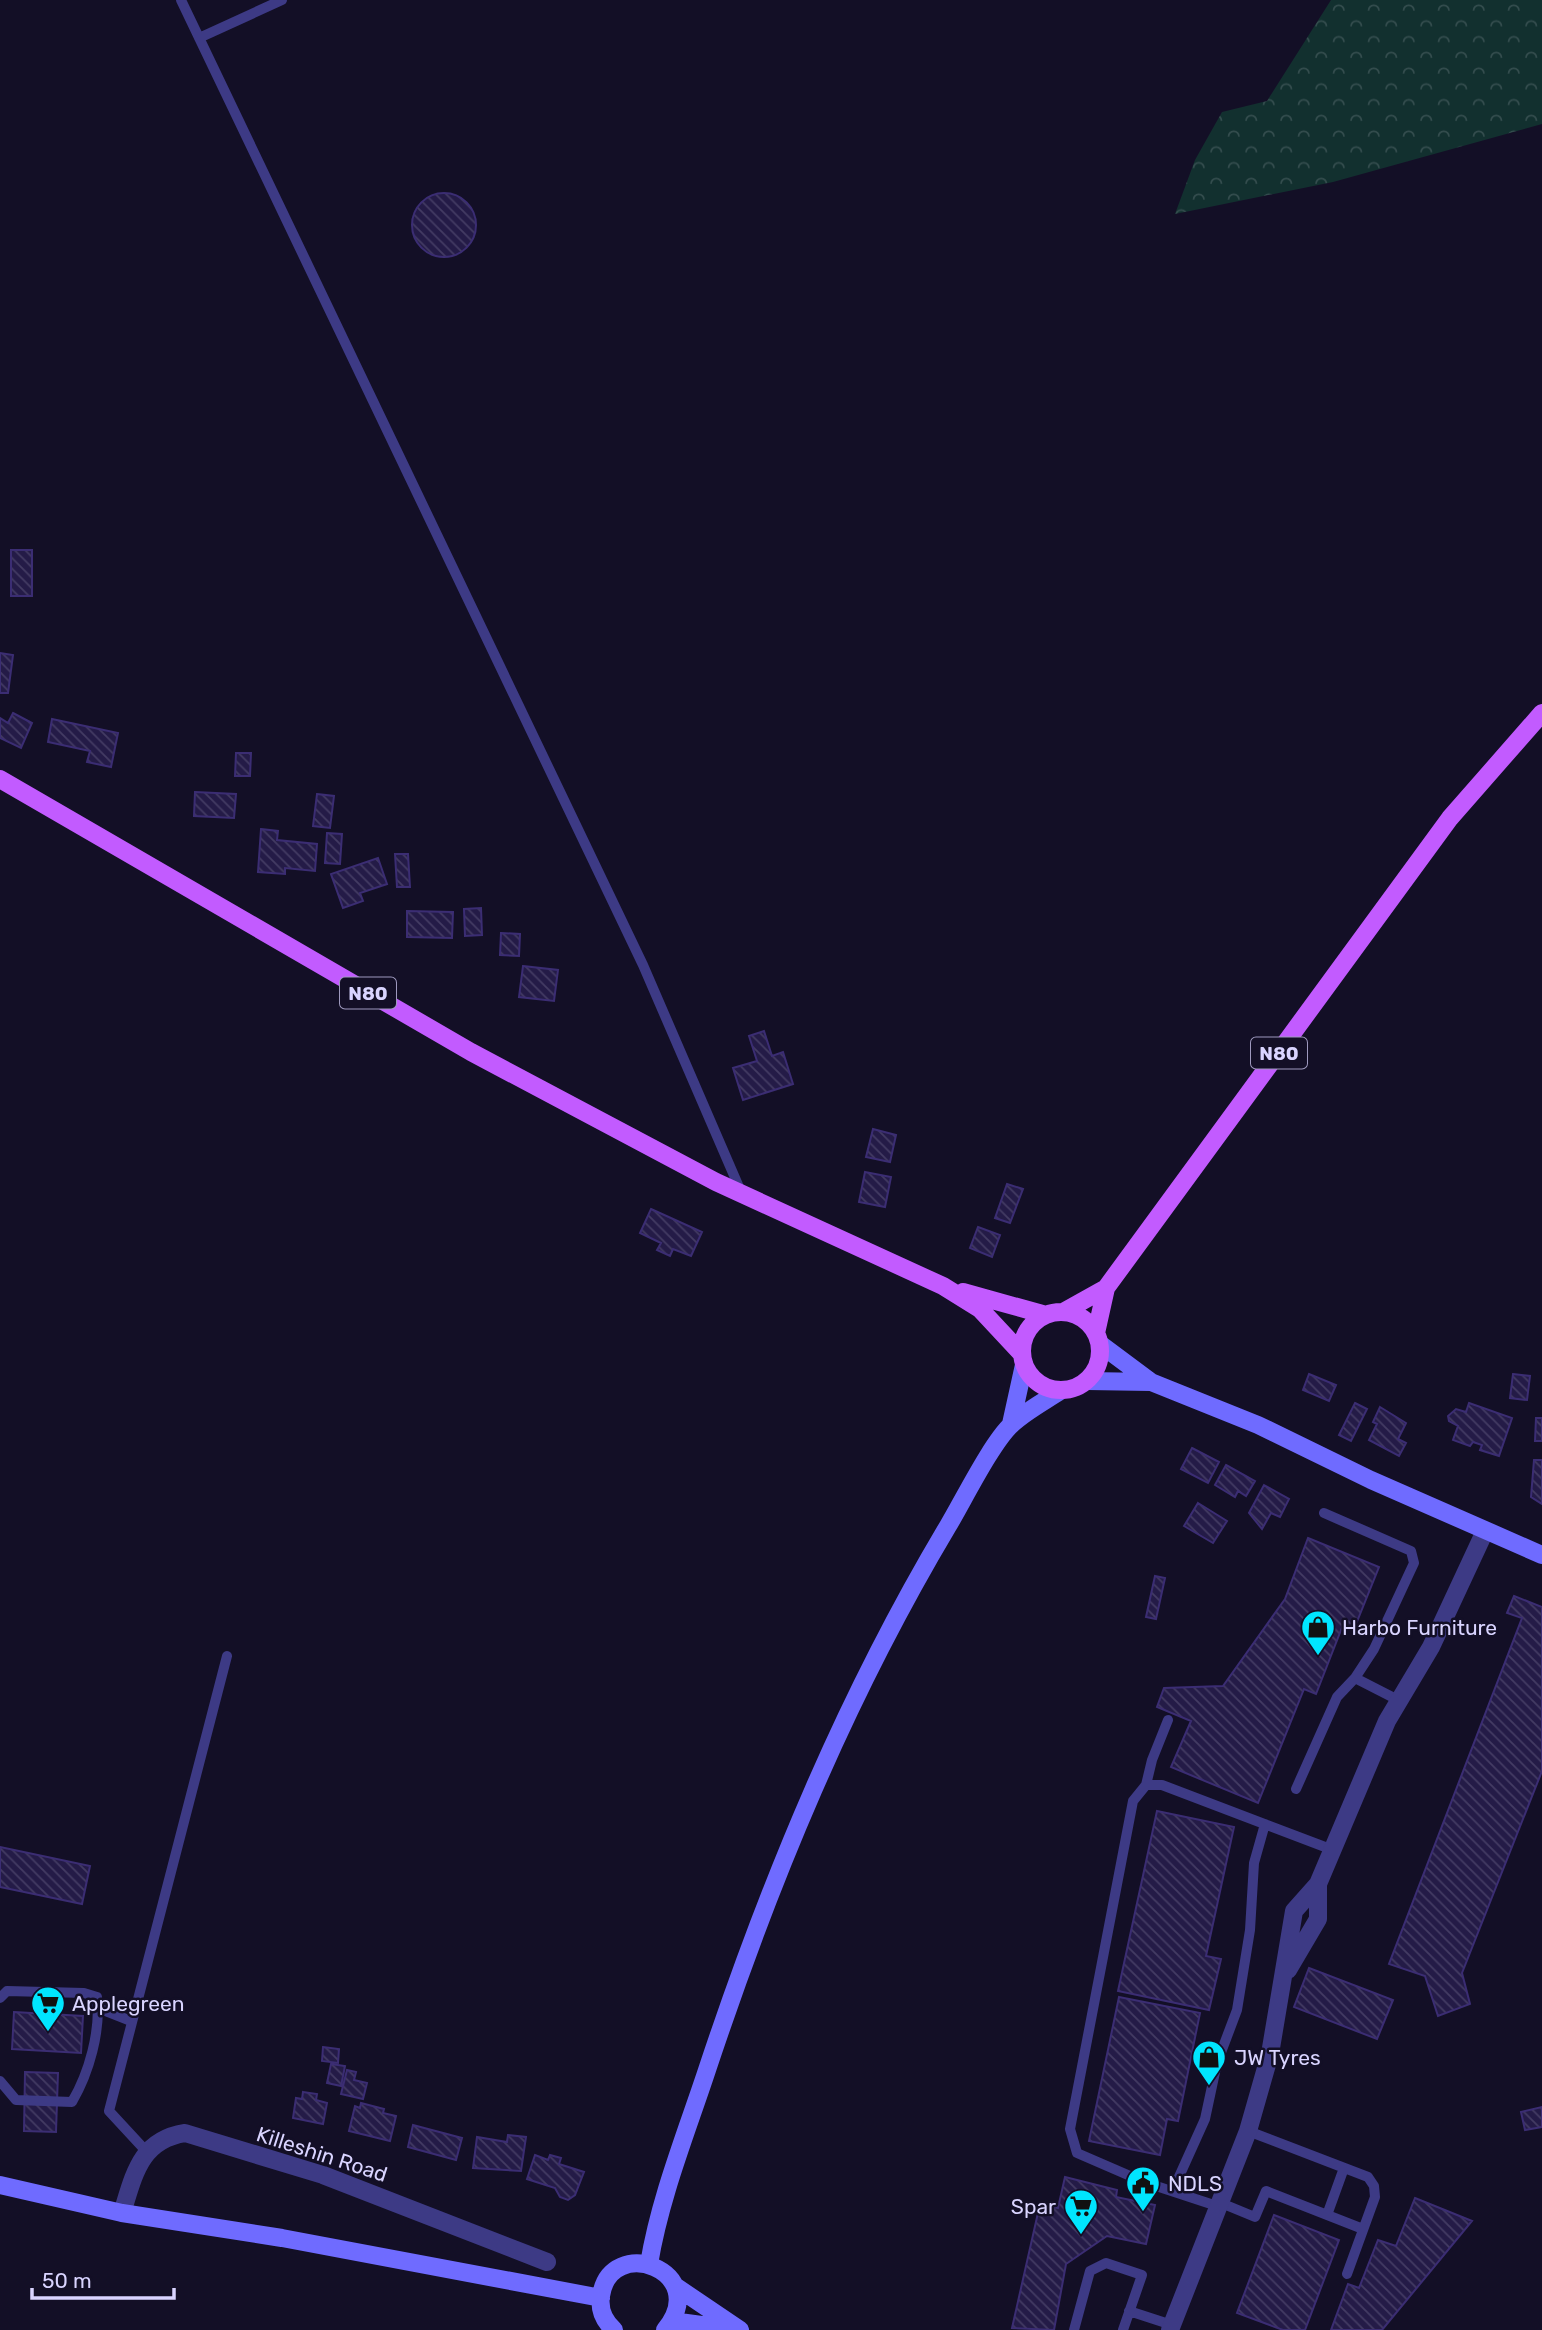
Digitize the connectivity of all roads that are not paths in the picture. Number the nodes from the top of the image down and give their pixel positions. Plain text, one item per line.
1 (181, 0) edge
2 (282, 0) edge
3 (199, 38) junction
4 (1542, 713) edge
5 (0, 779) edge
6 (742, 1194) junction
7 (943, 1286) junction
8 (1106, 1288) junction
9 (1054, 1313) junction
10 (1098, 1338) junction
11 (1023, 1359) junction
12 (1087, 1381) junction
13 (1151, 1382) junction
14 (1060, 1391) junction
15 (1011, 1424) junction
16 (1324, 1513) dead end
17 (1485, 1531) junction
18 (1542, 1555) edge
19 (227, 1656) dead end
20 (1355, 1678) junction
21 (1400, 1701) junction
22 (1168, 1720) dead end
23 (1146, 1785) junction
24 (1296, 1789) dead end
25 (1265, 1824) junction
26 (1332, 1850) junction
27 (1318, 1884) junction
28 (1285, 1974) junction
29 (0, 1998) edge
30 (98, 2008) junction
31 (131, 2021) junction
32 (0, 2081) edge
33 (1248, 2131) junction
34 (146, 2151) junction
35 (1344, 2168) junction
36 (0, 2185) edge
37 (1173, 2190) junction
38 (1221, 2205) junction
39 (122, 2213) junction
40 (1326, 2214) junction
41 (1363, 2229) junction
42 (547, 2262) dead end
43 (649, 2264) junction
44 (1347, 2274) dead end
45 (675, 2286) junction
46 (601, 2298) junction
47 (1129, 2311) junction
48 (669, 2325) edge
49 (1171, 2328) edge
50 (612, 2329) edge
51 (738, 2330) edge
52 (1074, 2330) edge
53 (1123, 2330) edge

1 - 3 lane
2 - 3 lane
3 - 6 lane
4 - 8 main road, N80
5 - 6 main road, N80
6 - 7 main road, N80
7 - 9 main road, N80
7 - 11 main road, N80
8 - 9 main road, N80
8 - 10 main road, N80
9 - 10 main road, N80
9 - 11 main road, N80
10 - 12 main road, N80
10 - 13 main road
11 - 14 main road, N80
11 - 15 main road
12 - 13 main road
12 - 14 main road
13 - 17 main road
14 - 15 main road
15 - 43 main road
16 - 20 lane
17 - 18 main road
17 - 21 street
19 - 31 lane
20 - 21 lane
20 - 24 lane
21 - 26 street
22 - 23 lane
23 - 25 lane
23 - 37 lane
25 - 26 lane
25 - 37 lane
26 - 27 street
27 - 28 street
27 - 28 street
28 - 33 street
29 - 30 lane
30 - 31 lane
30 - 32 lane
31 - 34 lane
33 - 35 lane
33 - 38 street
34 - 39 street
34 - 42 street, Killeshin Road
35 - 40 lane
35 - 41 lane
36 - 39 main road
37 - 38 lane
38 - 40 lane
38 - 49 street
39 - 46 main road
40 - 41 lane
41 - 44 lane
43 - 45 main road
43 - 46 main road
45 - 48 main road
45 - 51 main road
46 - 50 main road
47 - 49 lane
47 - 52 lane
47 - 53 lane
48 - 51 main road

